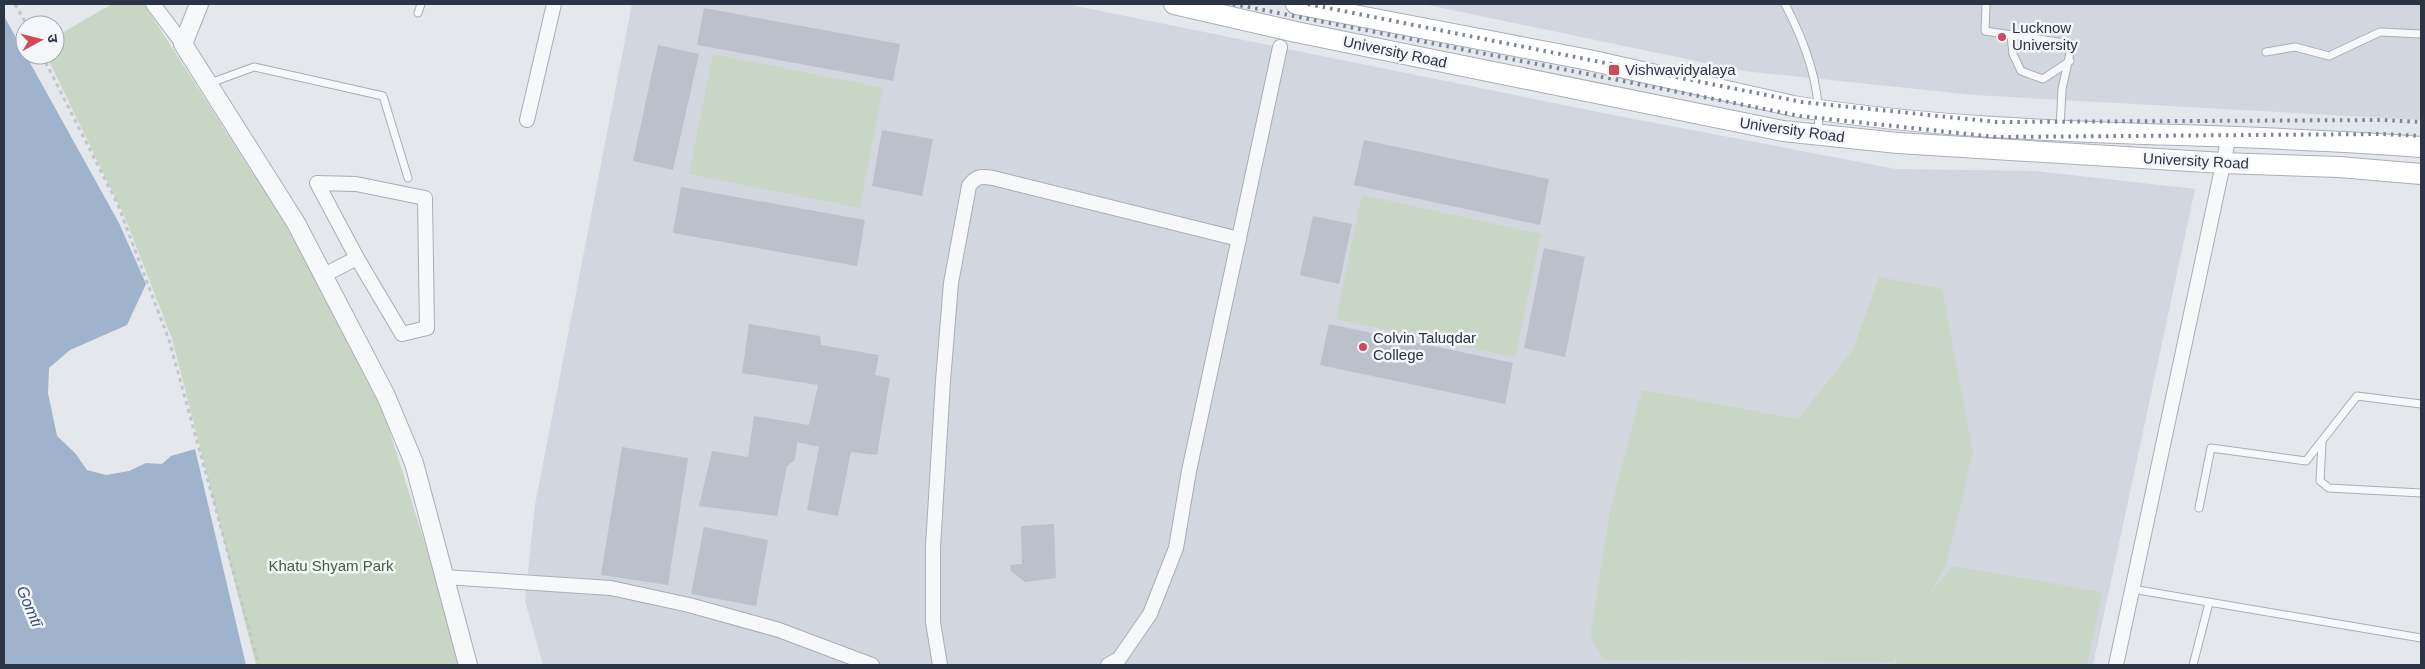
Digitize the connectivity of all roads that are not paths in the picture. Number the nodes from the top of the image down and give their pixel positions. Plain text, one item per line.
1 (153, 4) edge
2 (199, 4) edge
3 (421, 4) edge
4 (554, 4) edge
5 (1174, 4) edge
6 (1296, 4) edge
7 (1785, 4) edge
8 (1986, 4) edge
9 (418, 13) dead end
10 (2421, 34) edge
11 (2011, 35) junction
12 (1281, 38) junction
13 (184, 44) junction
14 (2266, 52) dead end
15 (2070, 62) junction
16 (207, 84) junction
17 (1820, 111) junction
18 (527, 120) dead end
19 (2060, 129) junction
20 (1817, 135) junction
21 (2228, 136) junction
22 (2421, 146) edge
23 (2223, 163) junction
24 (2421, 174) edge
25 (408, 178) dead end
26 (1238, 238) junction
27 (357, 258) junction
28 (324, 275) junction
29 (2421, 404) edge
30 (2322, 442) junction
31 (2421, 493) edge
32 (2199, 508) dead end
33 (444, 577) junction
34 (2132, 589) junction
35 (2209, 603) junction
36 (2421, 638) edge
37 (468, 665) edge
38 (872, 665) edge
39 (940, 665) edge
40 (1108, 665) edge
41 (2116, 665) edge
42 (2193, 665) edge

1 - 13 street
2 - 13 street
3 - 9 lane
4 - 18 street
5 - 12 main road, University Road
6 - 17 main road, University Road
7 - 17 lane
8 - 11 lane
10 - 14 lane
11 - 15 lane
11 - 15 lane
12 - 20 main road, University Road
12 - 26 street
13 - 16 street
15 - 19 lane
16 - 25 lane
16 - 28 street
17 - 19 main road, University Road
17 - 20 lane
19 - 21 main road, University Road
20 - 23 main road, University Road
21 - 22 main road, University Road
21 - 23 street
23 - 24 main road, University Road
23 - 34 street
26 - 39 street
26 - 40 street
27 - 27 street
27 - 28 street
28 - 33 street
29 - 30 lane
30 - 31 lane
30 - 32 lane
33 - 37 street
33 - 38 street
34 - 35 lane
34 - 41 street
35 - 36 lane
35 - 42 lane

